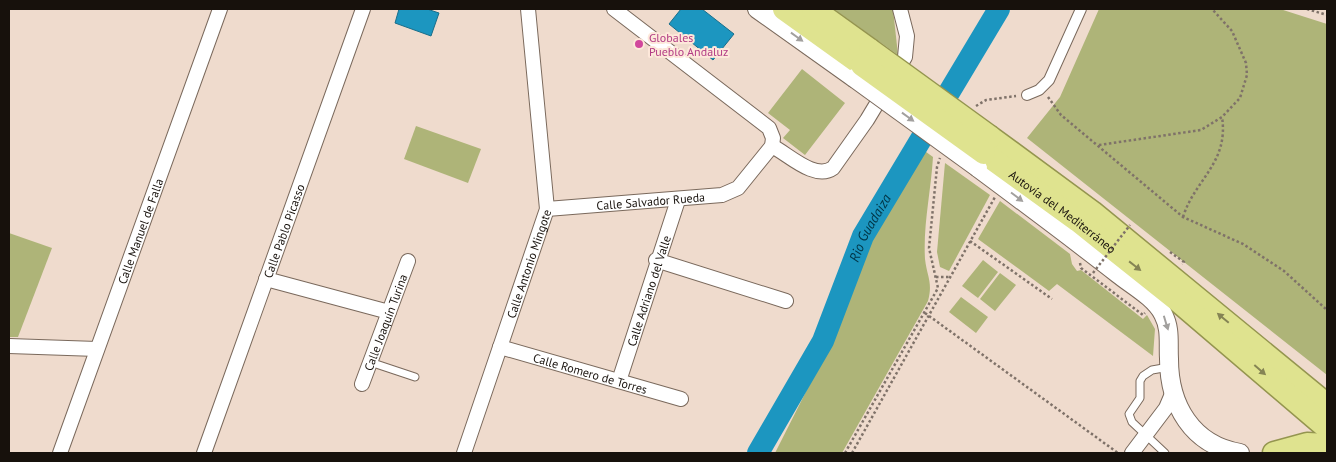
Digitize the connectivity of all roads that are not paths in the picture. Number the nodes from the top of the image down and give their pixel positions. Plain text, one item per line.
1 (220, 9) edge
2 (363, 9) edge
3 (528, 9) edge
4 (614, 9) edge
5 (757, 9) edge
6 (784, 9) edge
7 (813, 9) edge
8 (900, 9) edge
9 (1081, 9) edge
10 (862, 64) junction
11 (1027, 95) dead end
12 (772, 146) junction
13 (990, 150) junction
14 (1058, 176) dead end
15 (678, 200) junction
16 (547, 209) junction
17 (1092, 212) junction
18 (408, 260) dead end
19 (656, 260) junction
20 (266, 278) junction
21 (786, 300) dead end
22 (389, 312) junction
23 (9, 346) edge
24 (500, 347) junction
25 (97, 349) junction
26 (370, 362) junction
27 (1169, 367) junction
28 (415, 377) dead end
29 (619, 381) junction
30 (362, 384) dead end
31 (1172, 394) junction
32 (681, 399) dead end
33 (1327, 405) edge
34 (1327, 428) edge
35 (1145, 434) junction
36 (1327, 445) edge
37 (60, 453) edge
38 (204, 453) edge
39 (464, 453) edge
40 (1132, 453) edge
41 (1165, 453) edge
42 (1240, 453) edge
43 (1274, 453) edge

1 - 25 street, Calle Manuel de Falla
2 - 20 street, Calle Pablo Picasso
3 - 16 street, Calle Antonio Mingote
4 - 12 street
5 -> 10 street
6 - 10 highway, Autovía del Mediterráneo
7 - 10 highway, Autovía del Mediterráneo
8 - 12 street
9 - 11 street
10 - 13 highway, Autovía del Mediterráneo, bridge
10 -> 13 street, bridge
12 - 15 street, Calle Salvador Rueda
13 - 17 highway, Autovía del Mediterráneo
13 -> 27 street
13 -> 34 highway, Autovía del Mediterráneo
14 - 17 lane
15 - 16 street, Calle Salvador Rueda
15 - 19 street, Calle Adriano del Valle
16 - 24 street, Calle Antonio Mingote
33 -> 17 highway, Autovía del Mediterráneo
18 - 22 street, Calle Joaquín Turina
19 - 21 street
19 - 29 street, Calle Adriano del Valle
20 - 22 street
20 - 38 street, Calle Pablo Picasso
22 - 26 street, Calle Joaquín Turina
23 - 25 street
24 - 29 street, Calle Romero de Torres
24 - 39 street, Calle Antonio Mingote
25 - 37 street, Calle Manuel de Falla
26 - 28 lane
26 - 30 street, Calle Joaquín Turina
27 - 31 street
27 - 35 lane
29 - 32 street, Calle Romero de Torres
31 - 35 street
31 - 42 street
35 - 40 street
35 - 41 lane
36 - 43 highway

